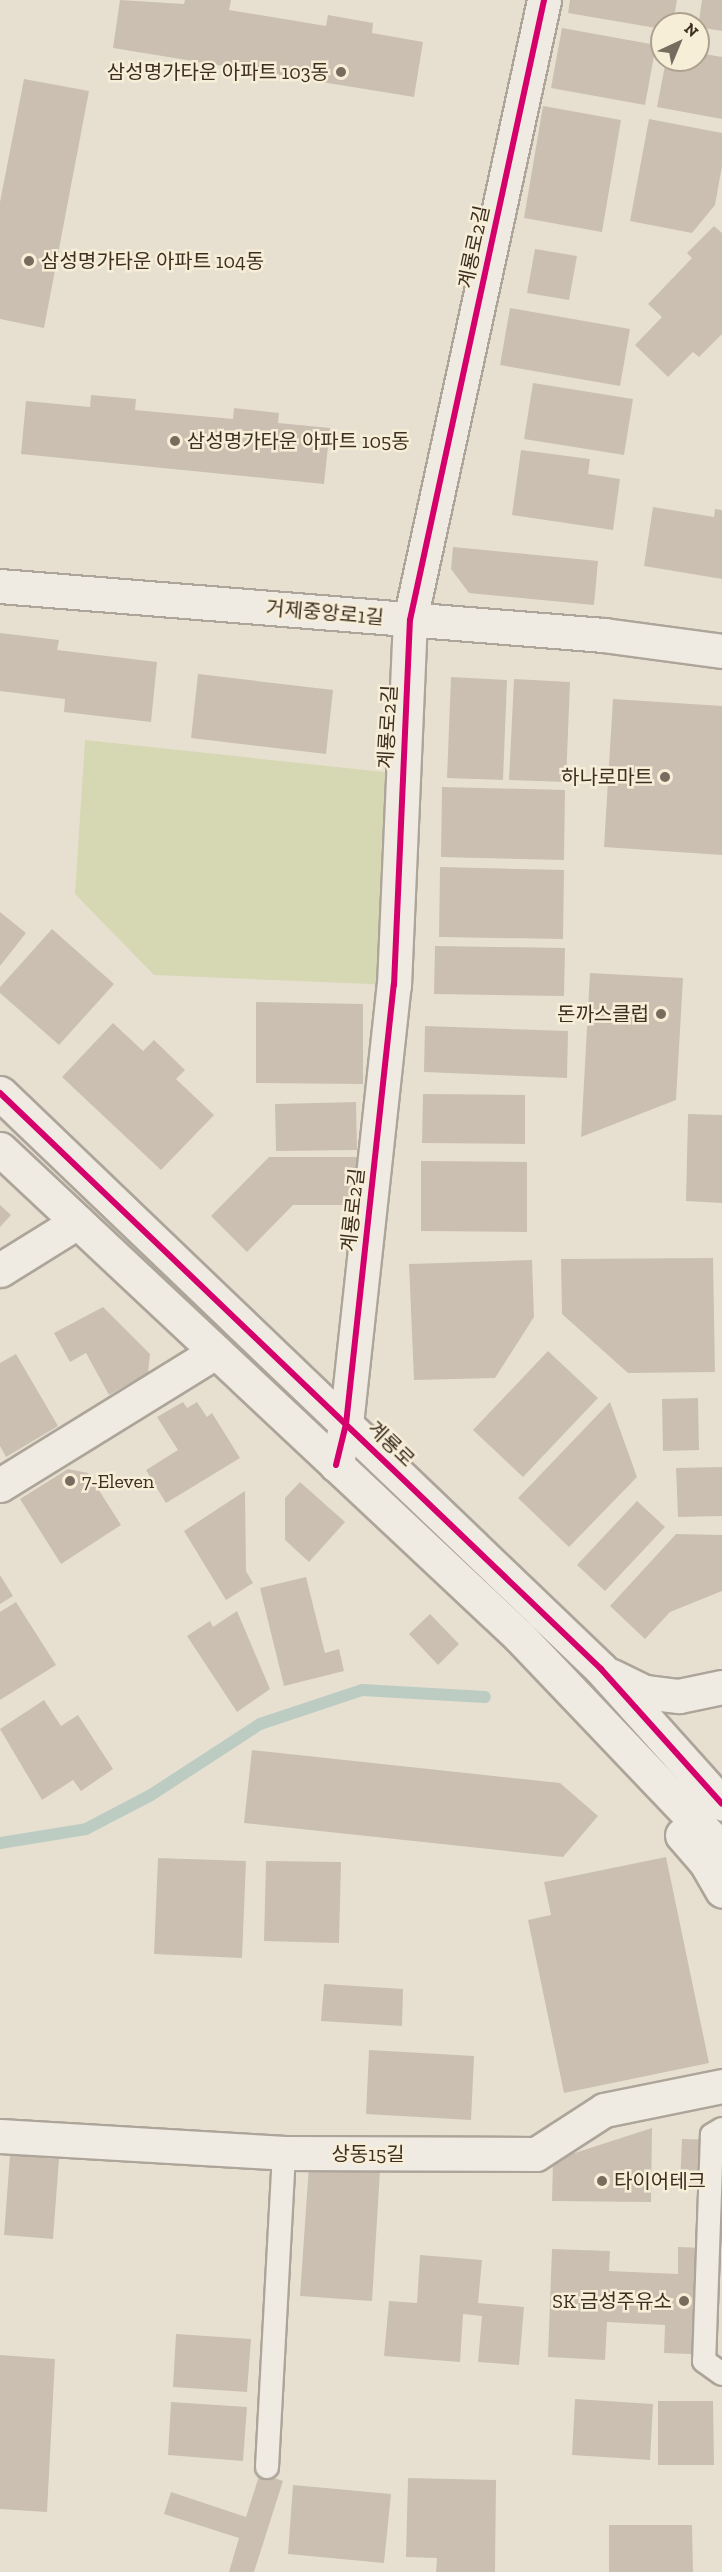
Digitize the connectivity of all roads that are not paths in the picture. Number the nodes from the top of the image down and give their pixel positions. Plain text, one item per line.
1 (544, 0) edge
2 (0, 586) edge
3 (410, 620) junction
4 (722, 651) edge
5 (0, 1093) edge
6 (0, 1149) edge
7 (77, 1222) junction
8 (0, 1270) edge
9 (215, 1352) junction
10 (346, 1424) junction
11 (336, 1466) junction
12 (0, 1485) edge
13 (519, 1636) junction
14 (601, 1669) junction
15 (722, 1687) edge
16 (722, 1804) edge
17 (722, 1849) edge
18 (722, 1892) edge
19 (722, 2086) edge
20 (722, 2129) edge
21 (0, 2136) edge
22 (284, 2153) junction
23 (722, 2374) edge
24 (267, 2467) dead end

1 - 3 street, 계룡로2길
2 - 3 street, 거제중앙로1길
3 - 4 street, 거제중앙로1길
3 - 10 street, 계룡로2길
5 - 10 street, 계룡로
6 - 7 street
7 - 8 street
7 - 9 street
9 - 11 street
9 - 12 street
10 - 11 street, 계룡로2길
10 - 14 street, 계룡로
11 - 13 street
13 - 17 street
13 - 18 street
14 - 15 street
14 - 16 street, 계룡로
19 - 22 street, 상동15길
20 - 23 lane
21 - 22 street, 상동15길
22 - 24 lane

